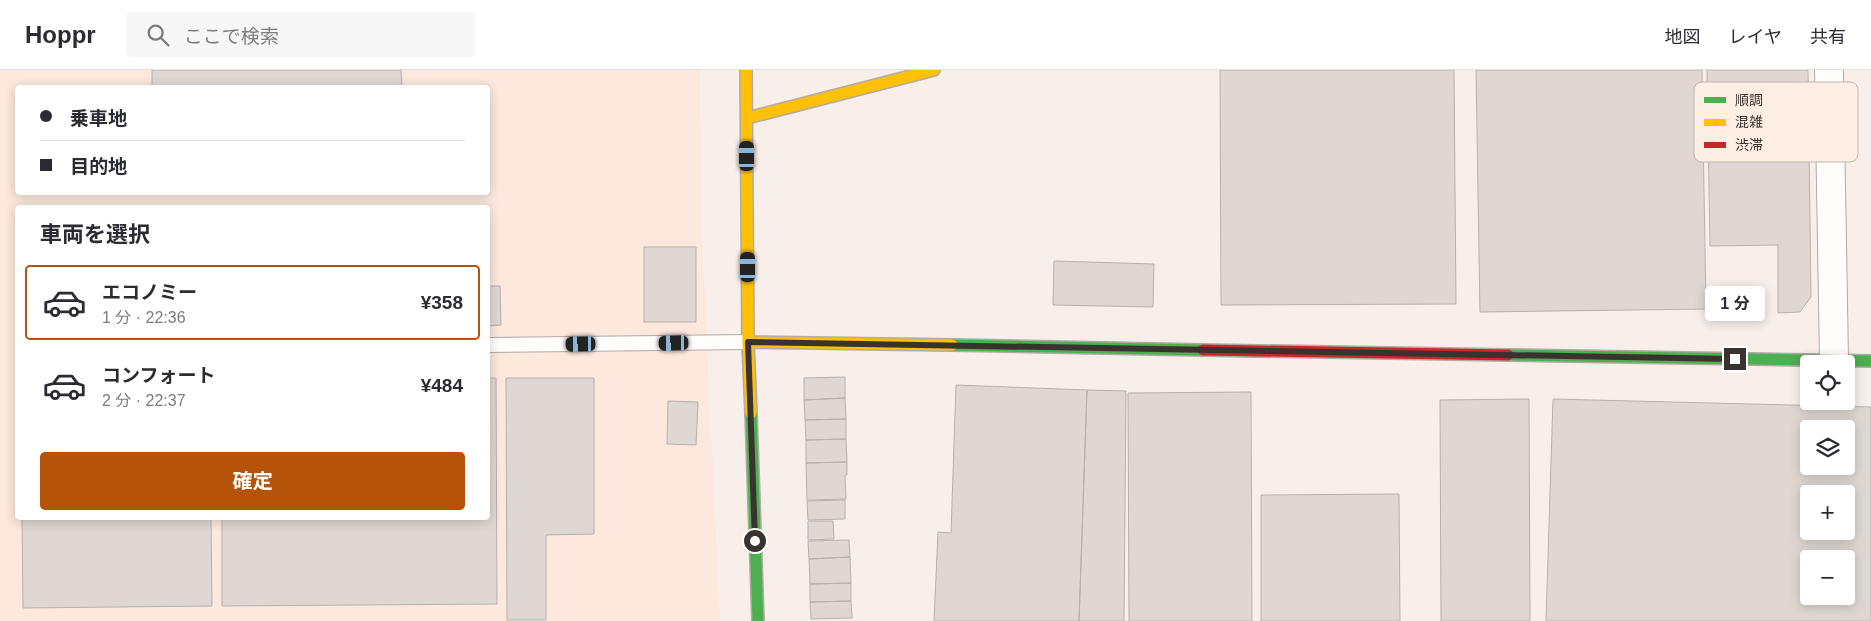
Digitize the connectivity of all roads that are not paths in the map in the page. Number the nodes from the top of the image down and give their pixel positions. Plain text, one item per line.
1 (746, 70) edge
2 (934, 70) edge
3 (747, 118) junction
4 (1831, 162) edge
5 (748, 342) junction
6 (490, 345) edge
7 (1834, 355) edge
8 (1800, 359) edge
9 (1855, 360) edge
10 (1871, 360) edge
11 (758, 621) edge

1 - 3 street
2 - 3 street
3 - 5 street
4 - 7 street
5 - 6 lane
5 - 8 street
5 - 11 street
9 - 10 street

